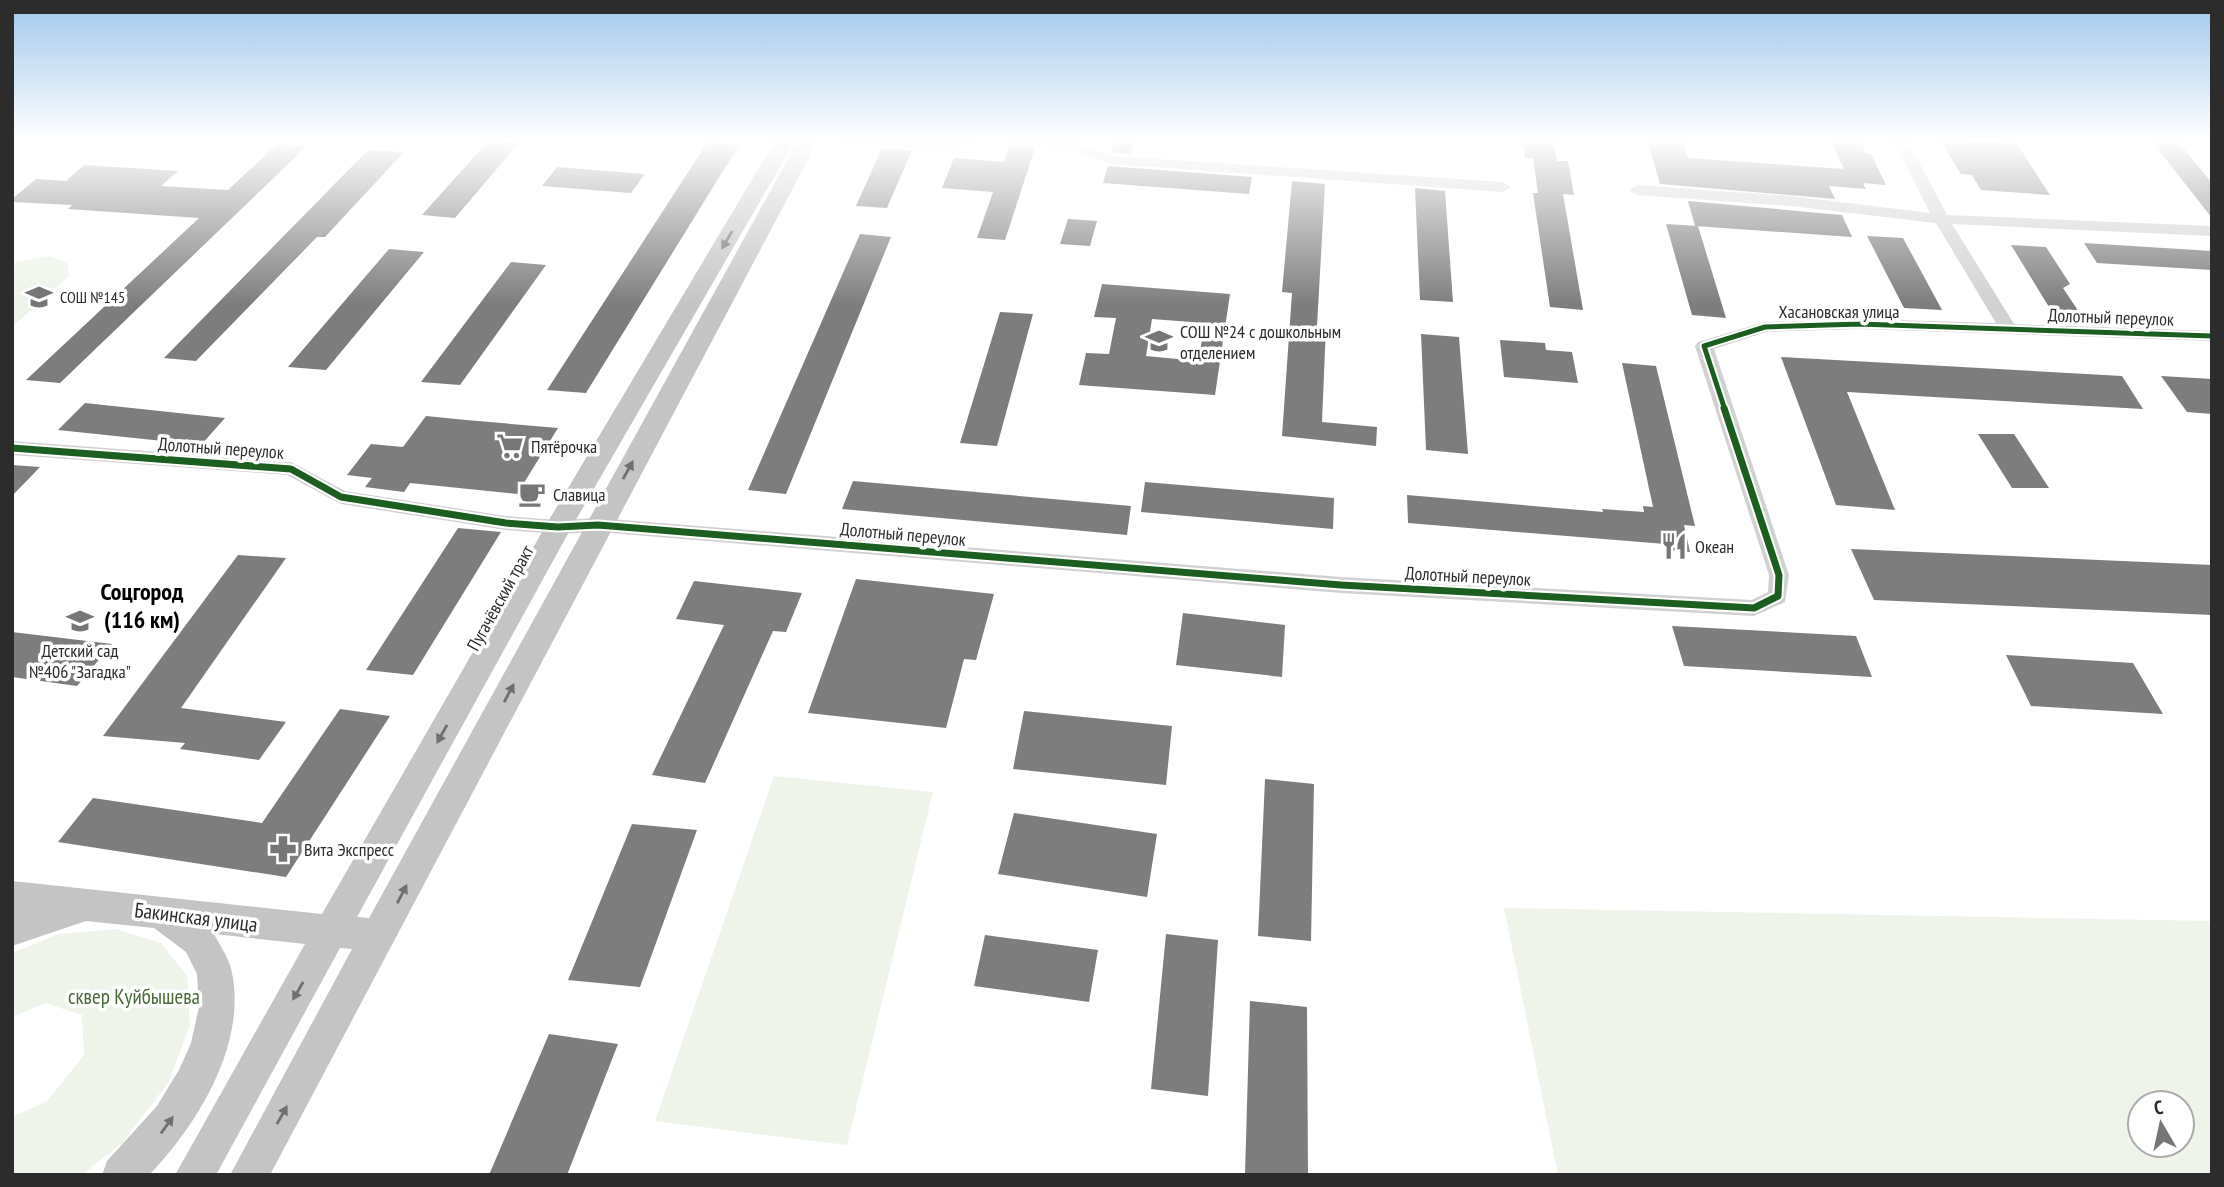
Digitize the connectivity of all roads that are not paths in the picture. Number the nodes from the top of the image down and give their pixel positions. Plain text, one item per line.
1 (753, 194) edge
2 (779, 194) edge
3 (1699, 194) edge
4 (1928, 194) edge
5 (1941, 219) junction
6 (2212, 231) edge
7 (2009, 330) junction
8 (2212, 336) edge
9 (12, 448) edge
10 (598, 525) junction
11 (558, 527) junction
12 (1779, 575) joint
13 (12, 897) edge
14 (95, 904) junction
15 (156, 912) junction
16 (12, 930) edge
17 (332, 932) junction
18 (381, 936) junction
19 (121, 1175) edge
20 (194, 1175) edge
21 (249, 1175) edge

1 -> 11 main road, Пугачёвский тракт
10 -> 2 main road
3 - 5 street
4 - 5 street
5 - 6 street
5 - 7 street
7 - 8 street, Долотный переулок
7 - 12 street, Хасановская улица
9 - 11 street, Долотный переулок
10 - 11 street, Долотный переулок
10 - 12 street, Долотный переулок
18 -> 10 main road
11 -> 17 main road, Пугачёвский тракт
13 - 14 main road, Бакинская улица
14 - 15 main road, Бакинская улица
14 - 16 main road
15 - 17 main road, Бакинская улица
19 -> 15 main road
17 - 18 main road, Бакинская улица
17 -> 20 main road, Пугачёвский тракт
21 -> 18 main road

